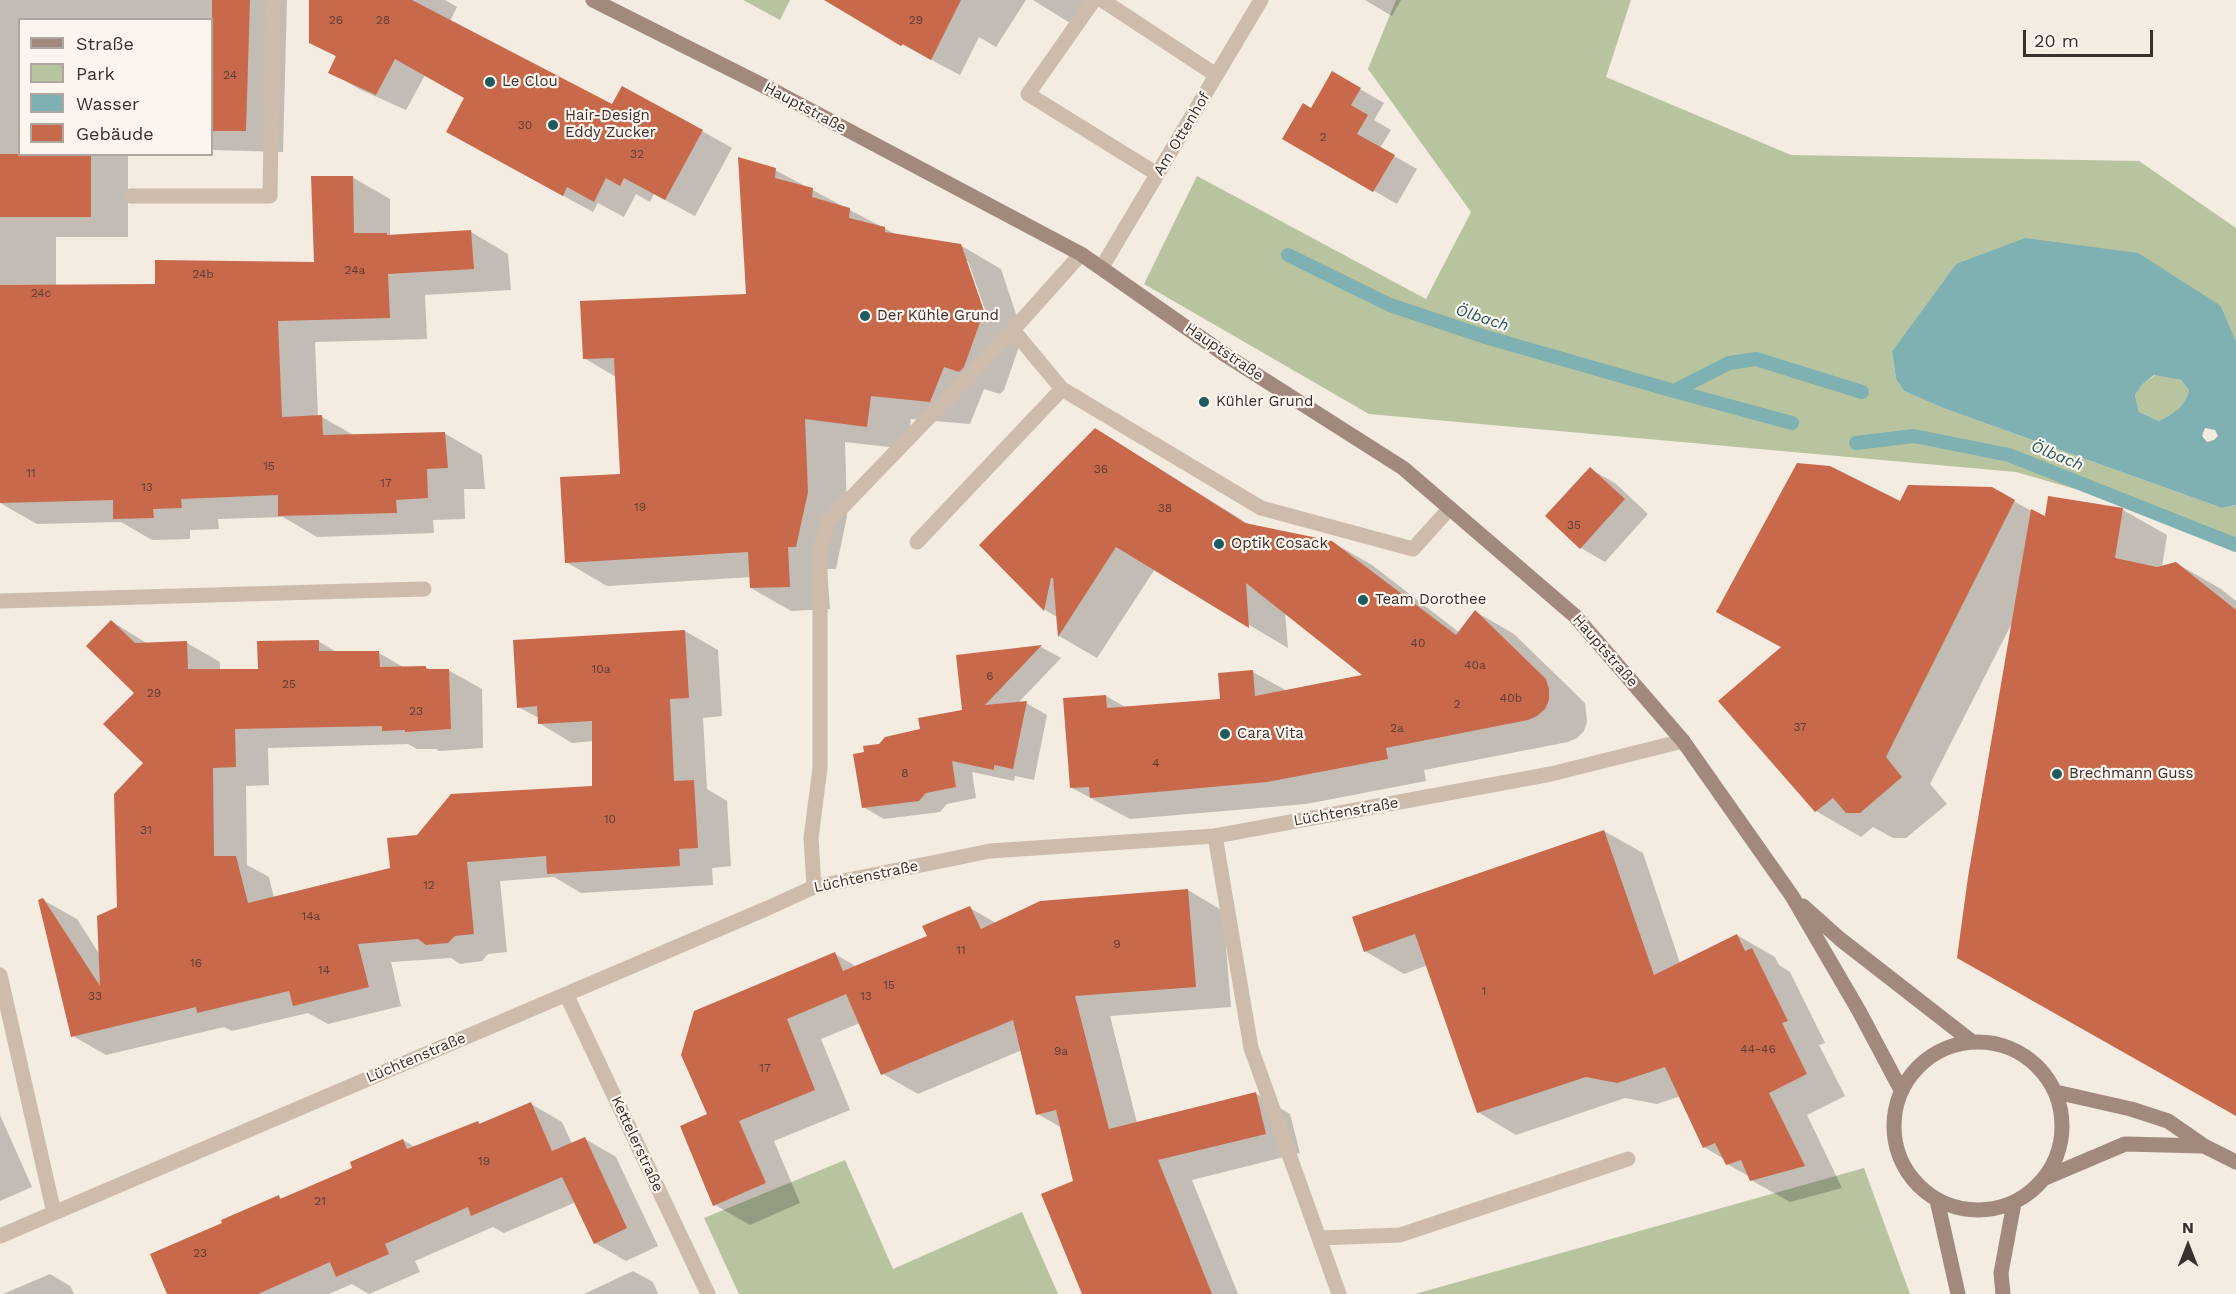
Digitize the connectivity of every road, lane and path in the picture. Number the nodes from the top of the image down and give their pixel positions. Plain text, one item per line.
1 (273, 0) edge
2 (593, 0) edge
3 (1094, 0) edge
4 (1102, 0) edge
5 (1261, 0) edge
6 (1216, 75) junction
7 (1157, 174) junction
8 (131, 196) dead end
9 (1081, 254) junction
10 (1102, 267) junction
11 (1013, 330) junction
12 (1062, 388) junction
13 (1450, 508) junction
14 (917, 542) dead end
15 (424, 589) dead end
16 (0, 602) edge
17 (1683, 741) junction
18 (1215, 836) junction
19 (814, 887) junction
20 (1792, 896) junction
21 (0, 975) edge
22 (566, 994) junction
23 (1971, 1041) junction
24 (1901, 1090) junction
25 (2056, 1092) junction
26 (2204, 1146) junction
27 (1629, 1159) dead end
28 (2236, 1162) edge
29 (2045, 1178) junction
30 (1938, 1200) junction
31 (2014, 1203) junction
32 (54, 1213) junction
33 (0, 1236) edge
34 (1319, 1238) junction
35 (708, 1294) edge
36 (1339, 1294) edge
37 (1958, 1294) edge
38 (2003, 1294) edge

1 - 8 street
2 - 9 main road, Hauptstraße
3 - 7 street
4 - 6 street
5 - 6 street, Am Ottenhof
6 - 7 street, Am Ottenhof
7 - 10 street, Am Ottenhof
9 - 10 main road, Hauptstraße
9 - 11 street
10 - 13 main road, Hauptstraße
11 - 12 street
11 - 19 street
12 - 13 street
12 - 14 street
13 - 17 main road, Hauptstraße
15 - 16 street
17 - 18 street, Lüchtenstraße
17 - 20 main road, Hauptstraße
18 - 19 street, Lüchtenstraße
18 - 34 street
19 - 22 street, Lüchtenstraße
20 - 23 main road, Hauptstraße
20 - 24 main road, Hauptstraße
21 - 32 street
22 - 32 street, Lüchtenstraße
22 - 35 street, Kettelerstraße
23 - 24 main road
23 - 25 main road
24 - 30 main road
25 - 26 main road
25 - 29 main road
26 - 28 main road
26 - 29 main road
27 - 34 street
29 - 31 main road
30 - 31 main road
30 - 37 main road
31 - 38 main road
32 - 33 street, Lüchtenstraße
34 - 36 street

